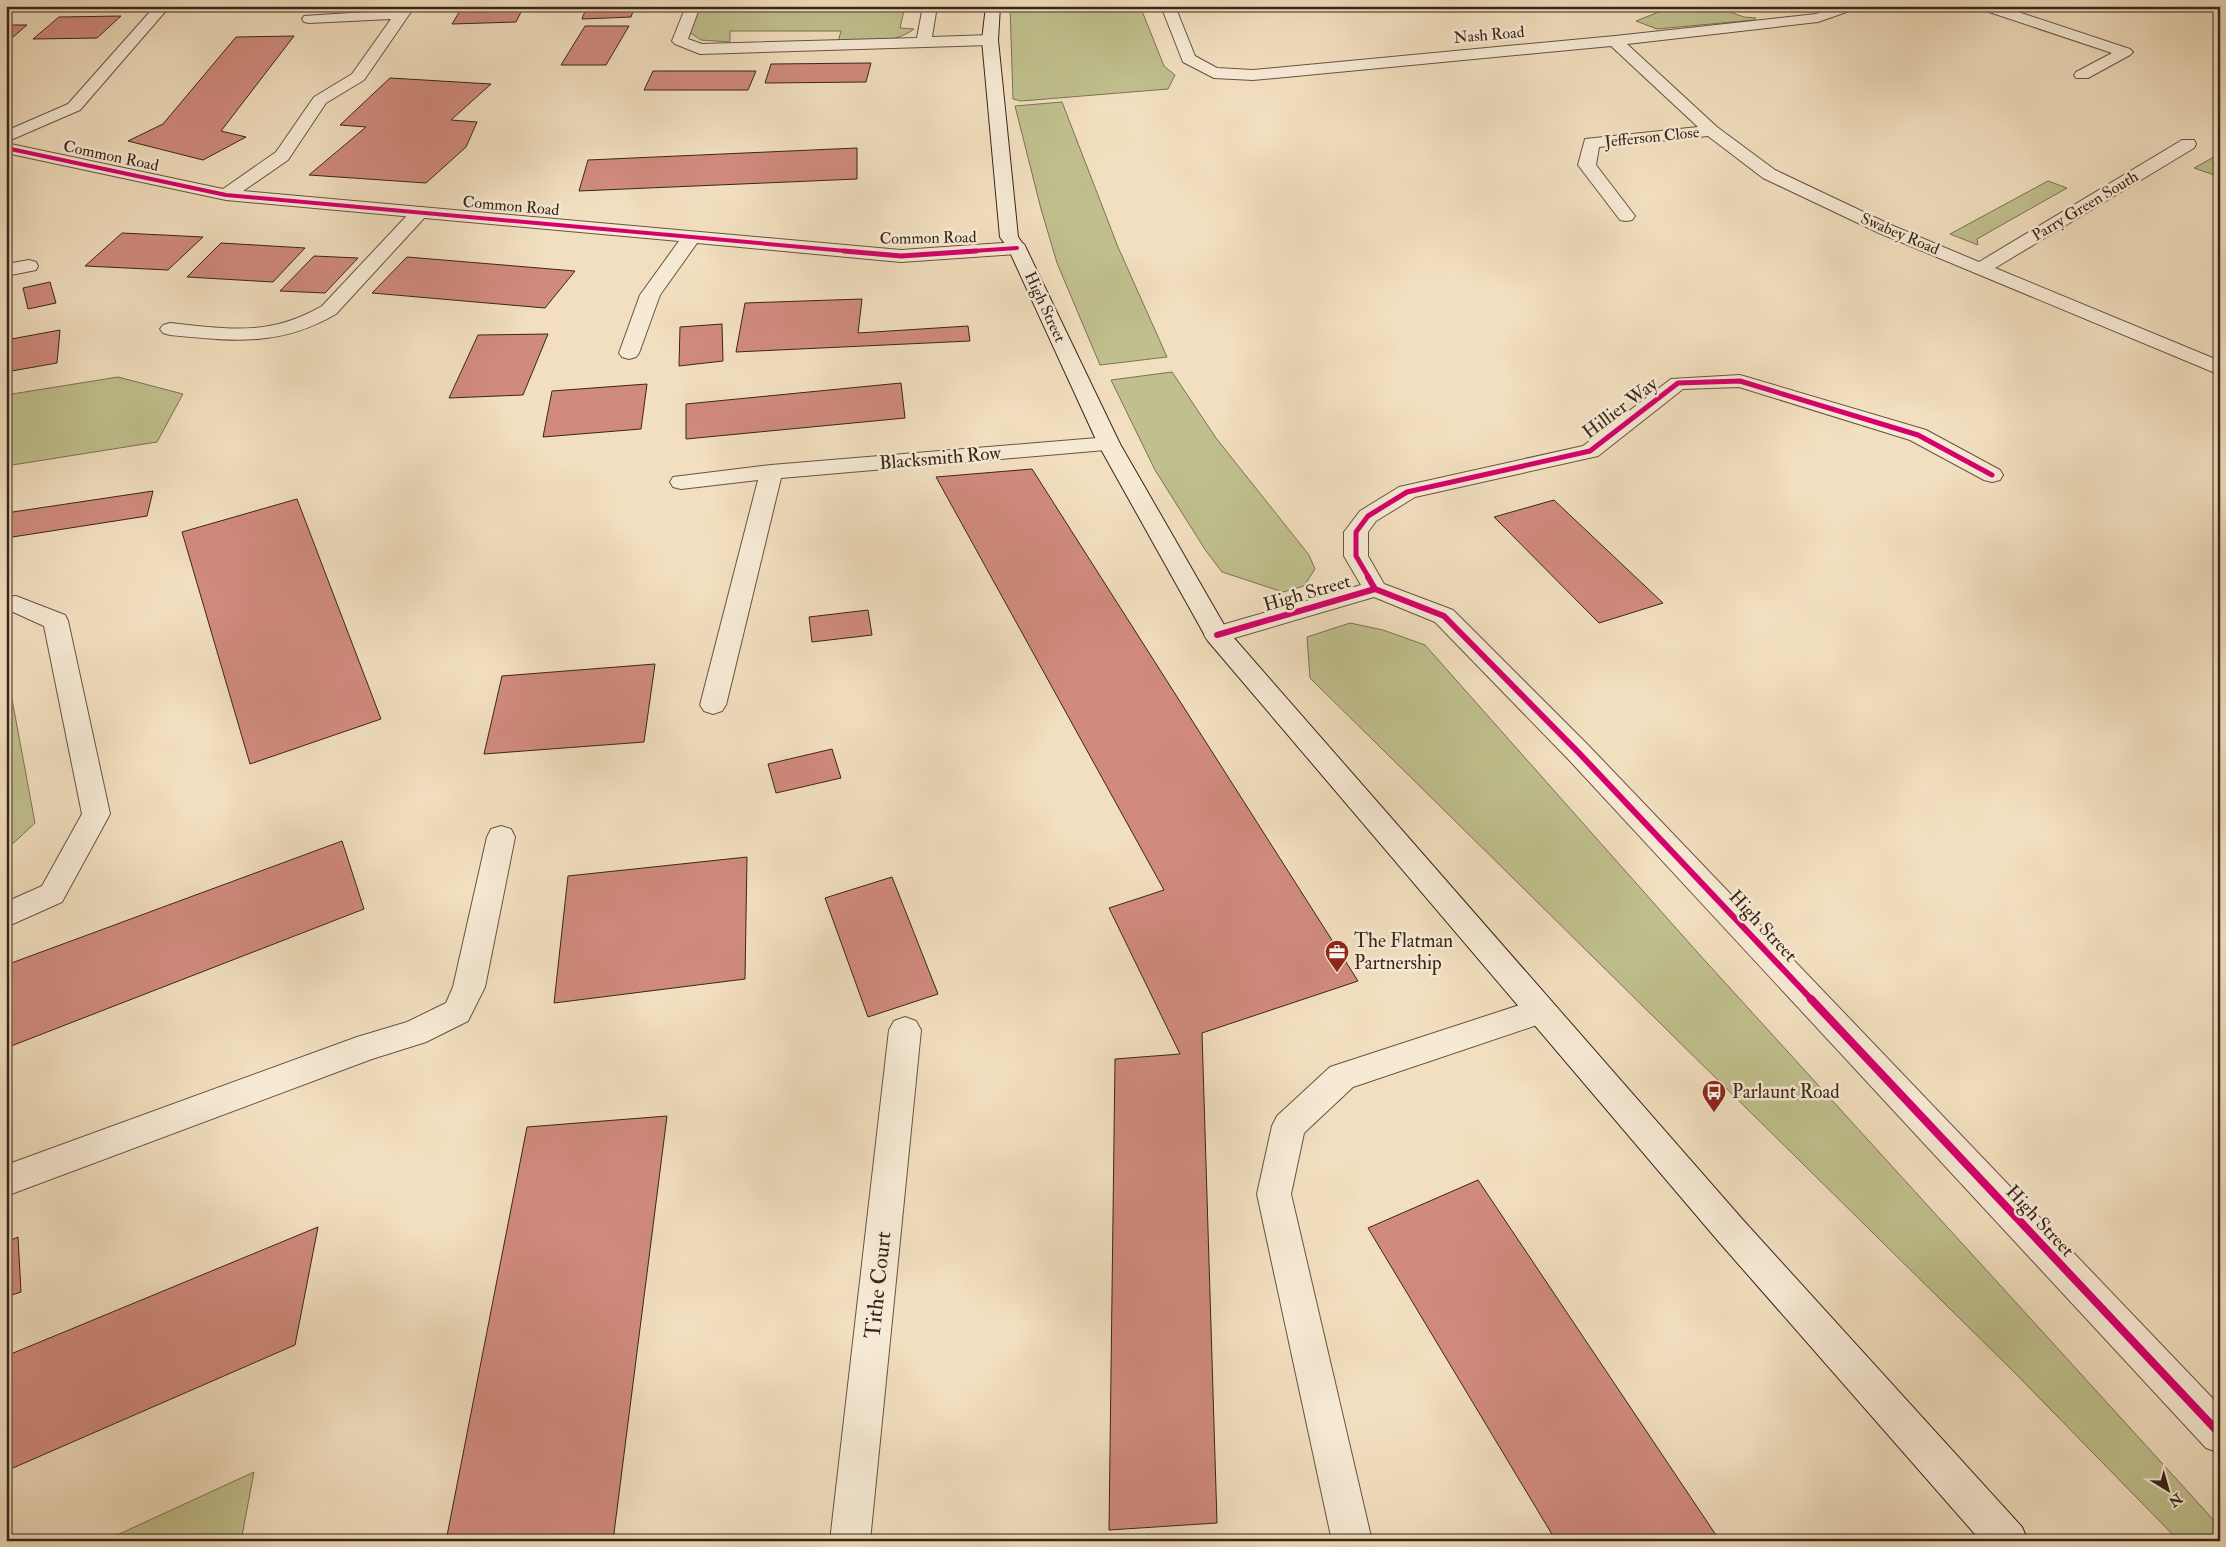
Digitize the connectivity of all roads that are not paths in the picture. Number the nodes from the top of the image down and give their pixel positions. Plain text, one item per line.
1 (163, 6) edge
2 (693, 6) edge
3 (930, 6) edge
4 (993, 6) edge
5 (1168, 6) edge
6 (1782, 6) edge
7 (1850, 6) edge
8 (1986, 6) edge
9 (406, 10) edge
10 (1818, 18) junction
11 (309, 19) dead end
12 (990, 40) junction
13 (1615, 41) junction
14 (924, 43) junction
15 (2082, 75) dead end
16 (1710, 131) junction
17 (6, 137) edge
18 (2188, 144) dead end
19 (6, 148) edge
20 (226, 195) junction
21 (420, 212) junction
22 (1626, 216) dead end
23 (692, 237) junction
24 (1018, 248) junction
25 (29, 266) dead end
26 (1982, 268) junction
27 (6, 270) edge
28 (170, 329) dead end
29 (629, 353) dead end
30 (2220, 369) edge
31 (1109, 444) junction
32 (771, 472) junction
33 (1992, 475) dead end
34 (681, 482) dead end
35 (1375, 589) junction
36 (6, 605) edge
37 (1217, 635) junction
38 (713, 705) dead end
39 (501, 837) dead end
40 (6, 915) edge
41 (1542, 1011) junction
42 (905, 1030) dead end
43 (6, 1181) edge
44 (2220, 1434) edge
45 (850, 1541) edge
46 (1352, 1541) edge
47 (2008, 1541) edge

1 - 17 street
2 - 14 street
3 - 14 street
4 - 12 street, High Street
5 - 13 street, Nash Road
6 - 10 street
7 - 10 street, Nash Road
8 - 15 street
9 - 11 street
9 - 20 street
10 - 13 street, Nash Road
12 - 14 street
12 - 24 street, High Street
13 - 16 street, Swabey Road
16 - 22 street, Jefferson Close
16 - 26 street, Swabey Road
18 - 26 street, Parry Green South
19 - 20 street, Common Road
20 - 21 street, Common Road
21 - 23 street, Common Road
21 - 28 street
23 - 24 street, Common Road
23 - 29 street
24 - 31 street, High Street
25 - 27 street
26 - 30 street, Swabey Road
31 - 32 street, Blacksmith Row
31 - 37 street, High Street
32 - 34 street, Blacksmith Row
32 - 38 street
33 - 35 street, Hillier Way
35 - 37 street, High Street
35 - 44 street, High Street
36 - 40 street
37 - 41 street, High Street
39 - 43 street
41 - 46 street
41 - 47 street, High Street
42 - 45 street, Tithe Court

